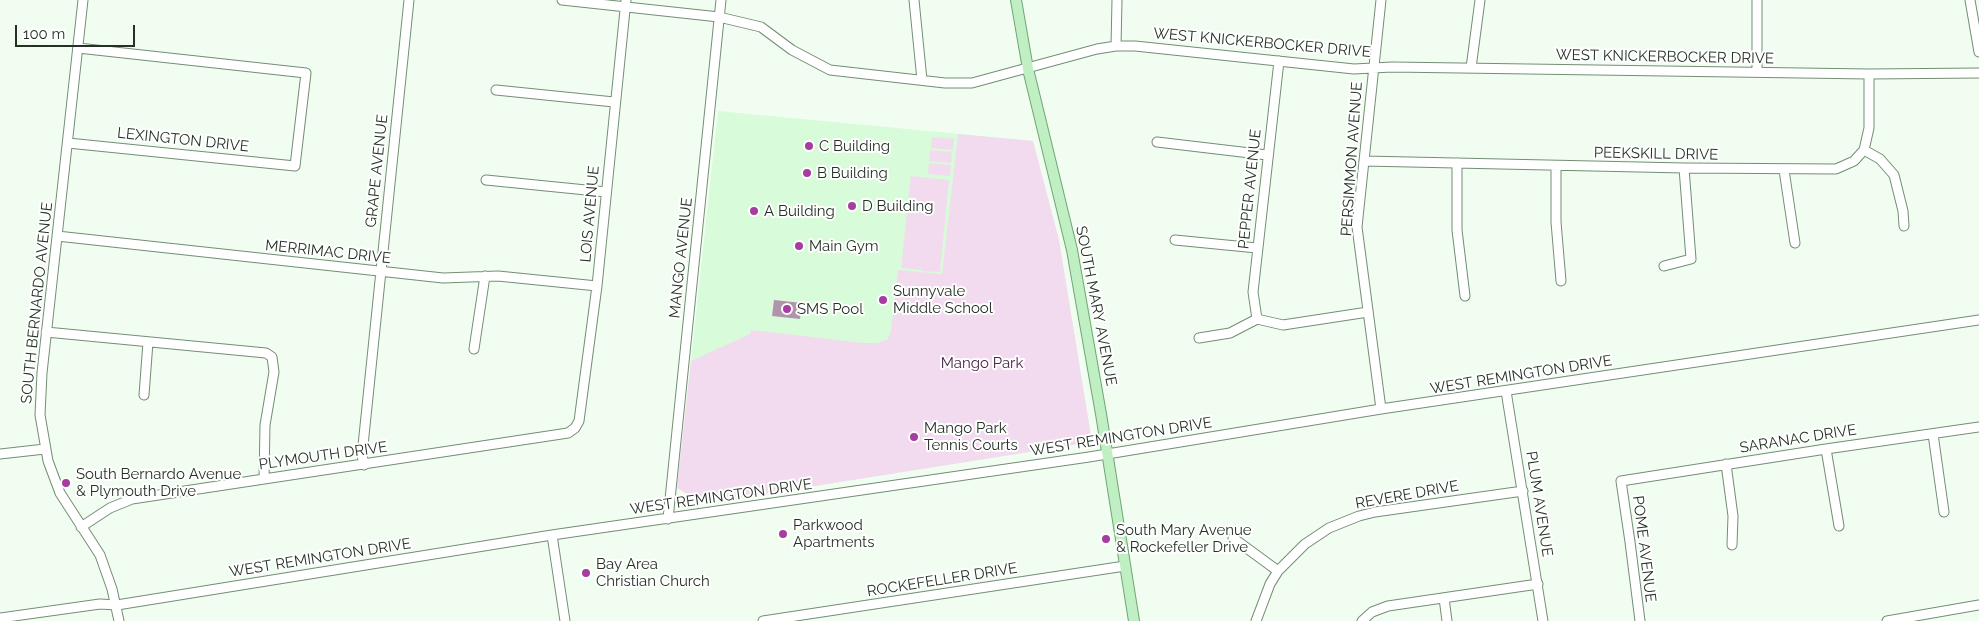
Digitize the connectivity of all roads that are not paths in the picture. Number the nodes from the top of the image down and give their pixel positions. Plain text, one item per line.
1 (83, 0) edge
2 (409, 0) edge
3 (562, 0) edge
4 (721, 0) edge
5 (914, 0) edge
6 (1016, 0) edge
7 (1117, 0) edge
8 (1381, 0) edge
9 (1480, 0) edge
10 (1757, 0) edge
11 (1970, 0) edge
12 (626, 3) edge
13 (719, 16) junction
14 (1116, 46) junction
15 (78, 48) junction
16 (1979, 52) edge
17 (1279, 61) junction
18 (1373, 68) junction
19 (1471, 68) junction
20 (1028, 69) junction
21 (1757, 72) junction
22 (1979, 72) edge
23 (1869, 74) junction
24 (922, 80) junction
25 (496, 90) dead end
26 (614, 102) junction
27 (1156, 142) dead end
28 (68, 143) junction
29 (1864, 150) junction
30 (1267, 155) junction
31 (1364, 161) junction
32 (1457, 164) junction
33 (1556, 166) junction
34 (1684, 168) junction
35 (1784, 170) junction
36 (486, 180) dead end
37 (606, 192) junction
38 (1904, 226) dead end
39 (57, 236) junction
40 (1175, 240) dead end
41 (1795, 243) dead end
42 (1257, 248) junction
43 (1664, 266) dead end
44 (381, 271) junction
45 (485, 276) junction
46 (1561, 281) dead end
47 (597, 286) junction
48 (1466, 296) dead end
49 (1368, 312) junction
50 (1257, 319) junction
51 (1979, 320) edge
52 (46, 332) junction
53 (1199, 338) dead end
54 (148, 342) junction
55 (474, 348) dead end
56 (1506, 391) junction
57 (144, 395) dead end
58 (1381, 410) junction
59 (1979, 427) edge
60 (575, 428) joint
61 (1933, 434) junction
62 (1826, 448) junction
63 (45, 449) junction
64 (0, 454) edge
65 (1107, 454) junction
66 (1726, 464) junction
67 (364, 465) junction
68 (264, 479) junction
69 (1621, 481) joint
70 (1522, 491) junction
71 (1944, 512) dead end
72 (668, 519) junction
73 (1839, 526) dead end
74 (81, 527) junction
75 (552, 535) junction
76 (1233, 538) dead end
77 (1732, 545) dead end
78 (1125, 566) junction
79 (1278, 571) junction
80 (1538, 584) junction
81 (1444, 598) junction
82 (117, 605) junction
83 (1979, 605) edge
84 (1936, 617) edge
85 (0, 618) edge
86 (119, 621) edge
87 (565, 621) edge
88 (763, 621) edge
89 (1134, 621) edge
90 (1256, 621) edge
91 (1362, 621) edge
92 (1448, 621) edge
93 (1543, 621) edge
94 (1640, 621) edge
95 (1887, 621) edge

1 - 15 street, SOUTH BERNARDO AVENUE
2 - 44 street, GRAPE AVENUE
3 - 12 street, WEST KNICKERBOCKER DRIVE
4 - 13 street, MANGO AVENUE
5 - 24 street
6 - 20 main road, SOUTH MARY AVENUE
7 - 14 street
8 - 18 street, PERSIMMON AVENUE
9 - 19 street
10 - 21 street
11 - 16 street
12 - 13 street, WEST KNICKERBOCKER DRIVE
12 - 26 street, LOIS AVENUE
13 - 24 street, WEST KNICKERBOCKER DRIVE
13 - 72 street, MANGO AVENUE
14 - 17 street, WEST KNICKERBOCKER DRIVE
14 - 20 street, WEST KNICKERBOCKER DRIVE
15 - 28 street, SOUTH BERNARDO AVENUE
15 - 28 street, LEXINGTON DRIVE
17 - 18 street, WEST KNICKERBOCKER DRIVE
17 - 30 street, PEPPER AVENUE
18 - 19 street, WEST KNICKERBOCKER DRIVE
18 - 31 street, PERSIMMON AVENUE
19 - 21 street, WEST KNICKERBOCKER DRIVE
20 - 24 street, WEST KNICKERBOCKER DRIVE
20 - 65 main road, SOUTH MARY AVENUE
21 - 23 street, WEST KNICKERBOCKER DRIVE
22 - 23 street, WEST KNICKERBOCKER DRIVE
23 - 29 street
25 - 26 street
26 - 37 street, LOIS AVENUE
27 - 30 street
28 - 39 street, SOUTH BERNARDO AVENUE
29 - 35 street, PEEKSKILL DRIVE
29 - 38 street
30 - 42 street, PEPPER AVENUE
31 - 32 street, PEEKSKILL DRIVE
31 - 49 street, PERSIMMON AVENUE
32 - 33 street, PEEKSKILL DRIVE
32 - 48 street
33 - 34 street, PEEKSKILL DRIVE
33 - 46 street
34 - 35 street, PEEKSKILL DRIVE
34 - 43 street
35 - 41 street
36 - 37 street
37 - 47 street, LOIS AVENUE
39 - 44 street, MERRIMAC DRIVE
39 - 52 street, SOUTH BERNARDO AVENUE
40 - 42 street
42 - 50 street, PEPPER AVENUE
44 - 45 street, MERRIMAC DRIVE
44 - 67 street, GRAPE AVENUE
45 - 47 street, MERRIMAC DRIVE
45 - 55 street
47 - 60 street, LOIS AVENUE
49 - 50 street
49 - 58 street, PERSIMMON AVENUE
50 - 53 street
51 - 56 street, WEST REMINGTON DRIVE
52 - 54 street
52 - 63 street, SOUTH BERNARDO AVENUE
54 - 57 street
54 - 68 street
56 - 58 street, WEST REMINGTON DRIVE
56 - 70 street, PLUM AVENUE
58 - 65 street, WEST REMINGTON DRIVE
59 - 61 street, SARANAC DRIVE
60 - 67 street, PLYMOUTH DRIVE
61 - 62 street, SARANAC DRIVE
61 - 71 street
62 - 66 street, SARANAC DRIVE
62 - 73 street
63 - 64 street
63 - 74 street, SOUTH BERNARDO AVENUE
65 - 72 street, WEST REMINGTON DRIVE
65 - 78 main road, SOUTH MARY AVENUE
66 - 69 street, SARANAC DRIVE
66 - 77 street
67 - 68 street, PLYMOUTH DRIVE
68 - 74 street, PLYMOUTH DRIVE
69 - 94 street, POME AVENUE
70 - 79 street, REVERE DRIVE
70 - 80 street, PLUM AVENUE
72 - 75 street, WEST REMINGTON DRIVE
74 - 82 street, SOUTH BERNARDO AVENUE
75 - 82 street, WEST REMINGTON DRIVE
75 - 87 street
76 - 79 street
78 - 88 street, ROCKEFELLER DRIVE
78 - 89 main road, SOUTH MARY AVENUE
79 - 90 street, REVERE DRIVE
80 - 81 street
80 - 93 street, PLUM AVENUE
81 - 91 street
81 - 92 street
82 - 85 street, WEST REMINGTON DRIVE
82 - 86 street, SOUTH BERNARDO AVENUE
83 - 84 street
84 - 95 street

